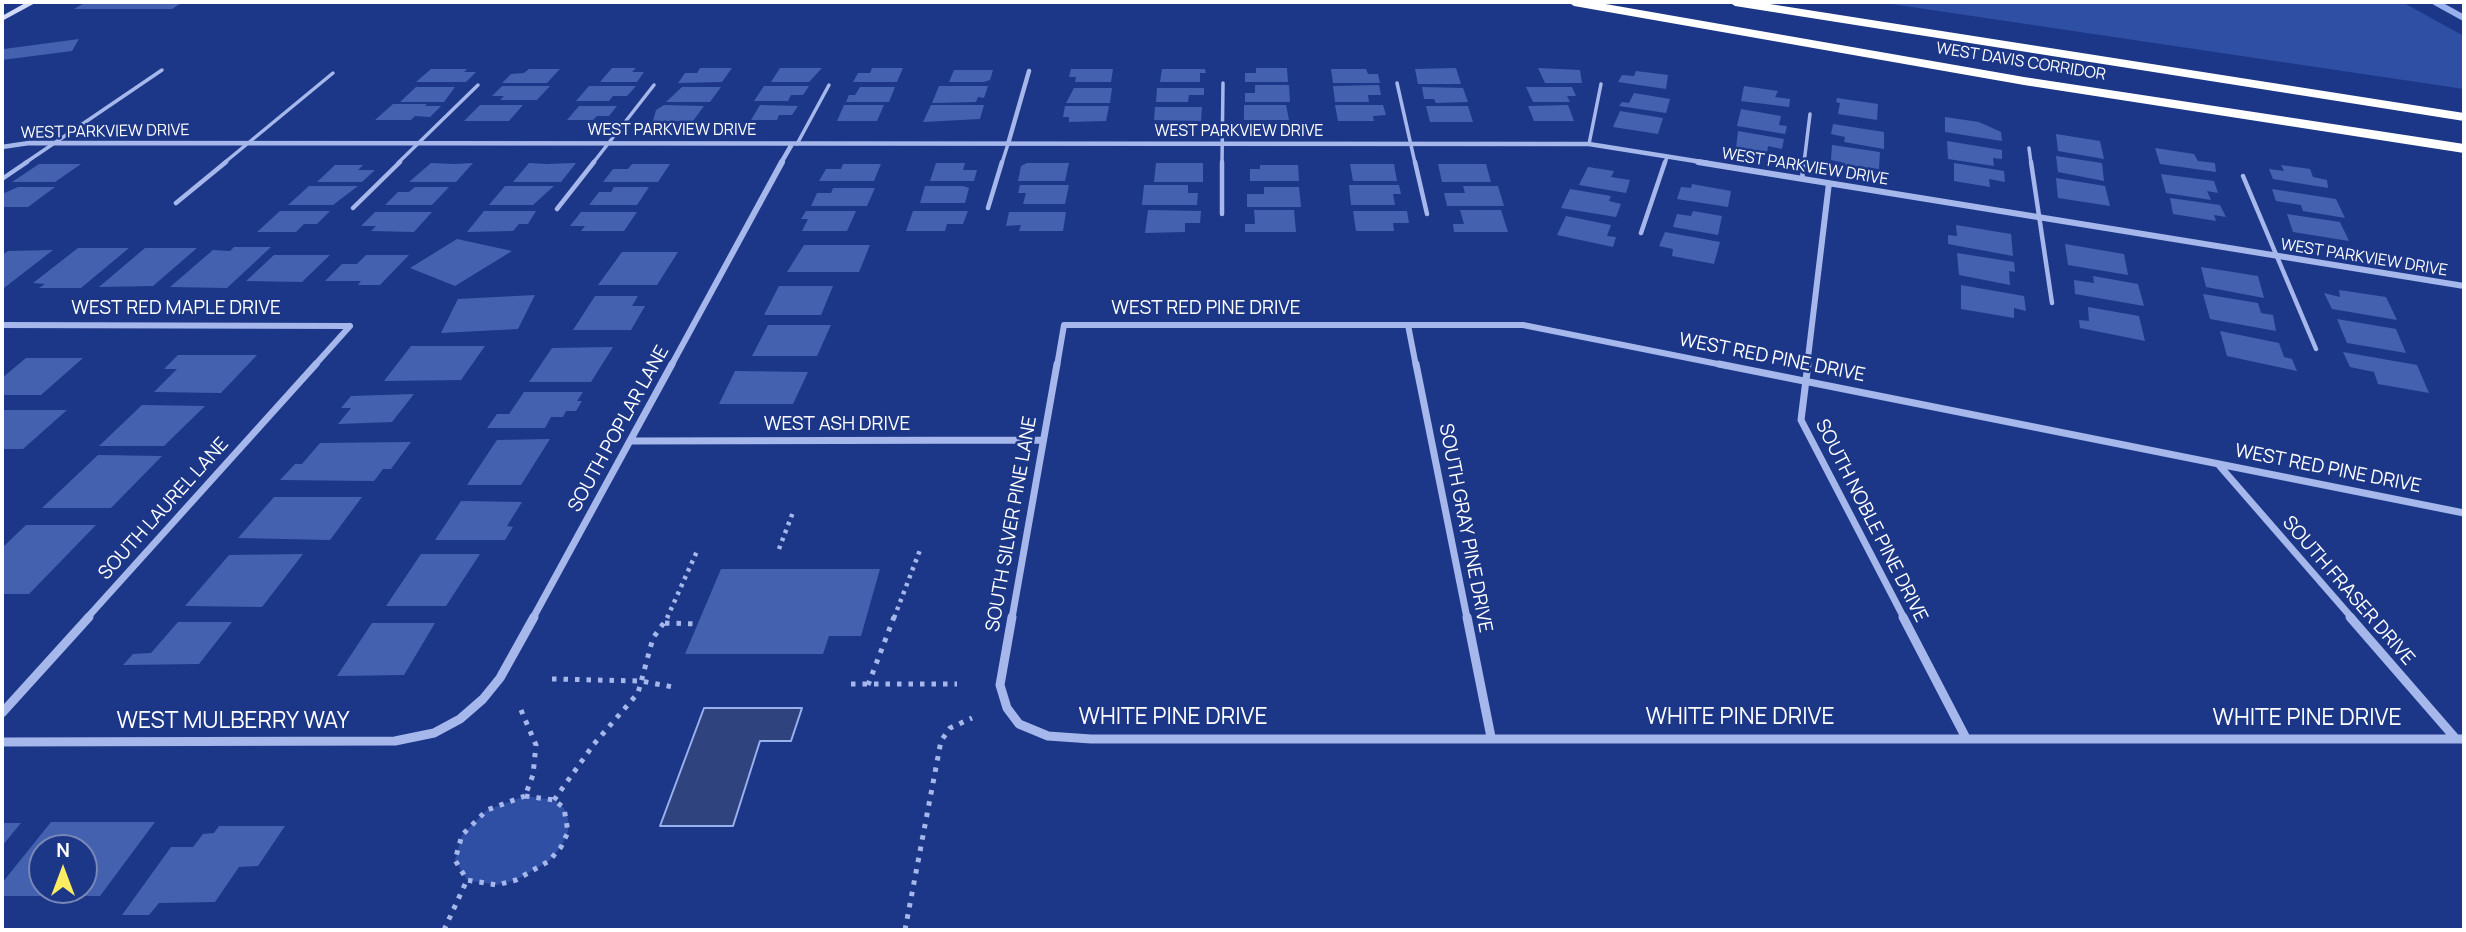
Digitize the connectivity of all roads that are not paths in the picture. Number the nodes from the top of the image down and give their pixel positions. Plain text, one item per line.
1 (33, 2) edge
2 (1574, 2) edge
3 (1734, 2) edge
4 (2, 19) edge
5 (162, 70) dead end
6 (1029, 71) dead end
7 (333, 73) dead end
8 (1223, 83) dead end
9 (1397, 83) dead end
10 (1601, 84) dead end
11 (478, 85) dead end
12 (654, 85) dead end
13 (829, 85) dead end
14 (1810, 114) dead end
15 (2464, 117) edge
16 (52, 143) junction
17 (246, 143) junction
18 (419, 144) junction
19 (609, 144) junction
20 (794, 144) junction
21 (1009, 144) junction
22 (1223, 144) junction
23 (1412, 144) junction
24 (1589, 144) junction
25 (2, 147) edge
26 (2029, 148) dead end
27 (2464, 149) edge
28 (1667, 157) junction
29 (2243, 176) dead end
30 (2, 179) edge
31 (1802, 179) junction
32 (1829, 183) junction
33 (176, 203) dead end
34 (353, 208) dead end
35 (558, 208) dead end
36 (988, 208) dead end
37 (1222, 214) dead end
38 (1427, 214) dead end
39 (2040, 217) junction
40 (1641, 233) dead end
41 (2279, 256) junction
42 (2464, 286) edge
43 (2052, 303) dead end
44 (2, 325) edge
45 (11, 325) junction
46 (1064, 325) joint
47 (1408, 325) junction
48 (350, 326) joint
49 (2, 332) edge
50 (2316, 349) dead end
51 (1804, 380) junction
52 (1043, 440) junction
53 (631, 441) junction
54 (2217, 463) junction
55 (2464, 513) edge
56 (2, 713) edge
57 (460, 719) joint
58 (1019, 723) joint
59 (1491, 737) junction
60 (1966, 737) junction
61 (2460, 739) edge
62 (2, 742) edge

1 - 4 street
2 - 27 highway, WEST DAVIS CORRIDOR
3 - 15 highway, WEST DAVIS CORRIDOR
5 - 16 lane
6 - 21 street
7 - 17 lane
8 - 22 lane
9 - 23 lane
10 - 24 lane
11 - 18 lane
12 - 19 lane
13 - 20 lane
14 - 31 lane
16 - 17 street, WEST PARKVIEW DRIVE
16 - 25 street, WEST PARKVIEW DRIVE
16 - 30 lane
17 - 18 street, WEST PARKVIEW DRIVE
17 - 33 lane
18 - 19 street, WEST PARKVIEW DRIVE
18 - 34 lane
19 - 20 street, WEST PARKVIEW DRIVE
19 - 35 lane
20 - 21 street, WEST PARKVIEW DRIVE
20 - 53 street, SOUTH POPLAR LANE
21 - 22 street, WEST PARKVIEW DRIVE
21 - 36 lane
22 - 23 street, WEST PARKVIEW DRIVE
22 - 37 lane
23 - 24 street, WEST PARKVIEW DRIVE
23 - 38 lane
24 - 28 street, WEST PARKVIEW DRIVE
26 - 39 lane
28 - 31 street, WEST PARKVIEW DRIVE
28 - 40 lane
29 - 41 lane
31 - 32 street, WEST PARKVIEW DRIVE
32 - 39 street, WEST PARKVIEW DRIVE
32 - 51 street, SOUTH NOBLE PINE DRIVE
39 - 41 street, WEST PARKVIEW DRIVE
39 - 43 lane
41 - 42 street, WEST PARKVIEW DRIVE
41 - 50 lane
44 - 45 street, WEST RED MAPLE DRIVE
45 - 48 street, WEST RED MAPLE DRIVE
45 - 49 street
46 - 47 street, WEST RED PINE DRIVE
46 - 52 street, SOUTH SILVER PINE LANE
47 - 51 street, WEST RED PINE DRIVE
47 - 59 street, SOUTH GRAY PINE DRIVE
48 - 56 street, SOUTH LAUREL LANE
51 - 54 street, WEST RED PINE DRIVE
51 - 60 street, SOUTH NOBLE PINE DRIVE
52 - 53 street, WEST ASH DRIVE
52 - 58 street, SOUTH SILVER PINE LANE
53 - 57 street, SOUTH POPLAR LANE
54 - 55 street, WEST RED PINE DRIVE
54 - 61 street, SOUTH FRASER DRIVE
57 - 62 street, WEST MULBERRY WAY
58 - 59 street, WHITE PINE DRIVE
59 - 60 street, WHITE PINE DRIVE
60 - 61 street, WHITE PINE DRIVE

